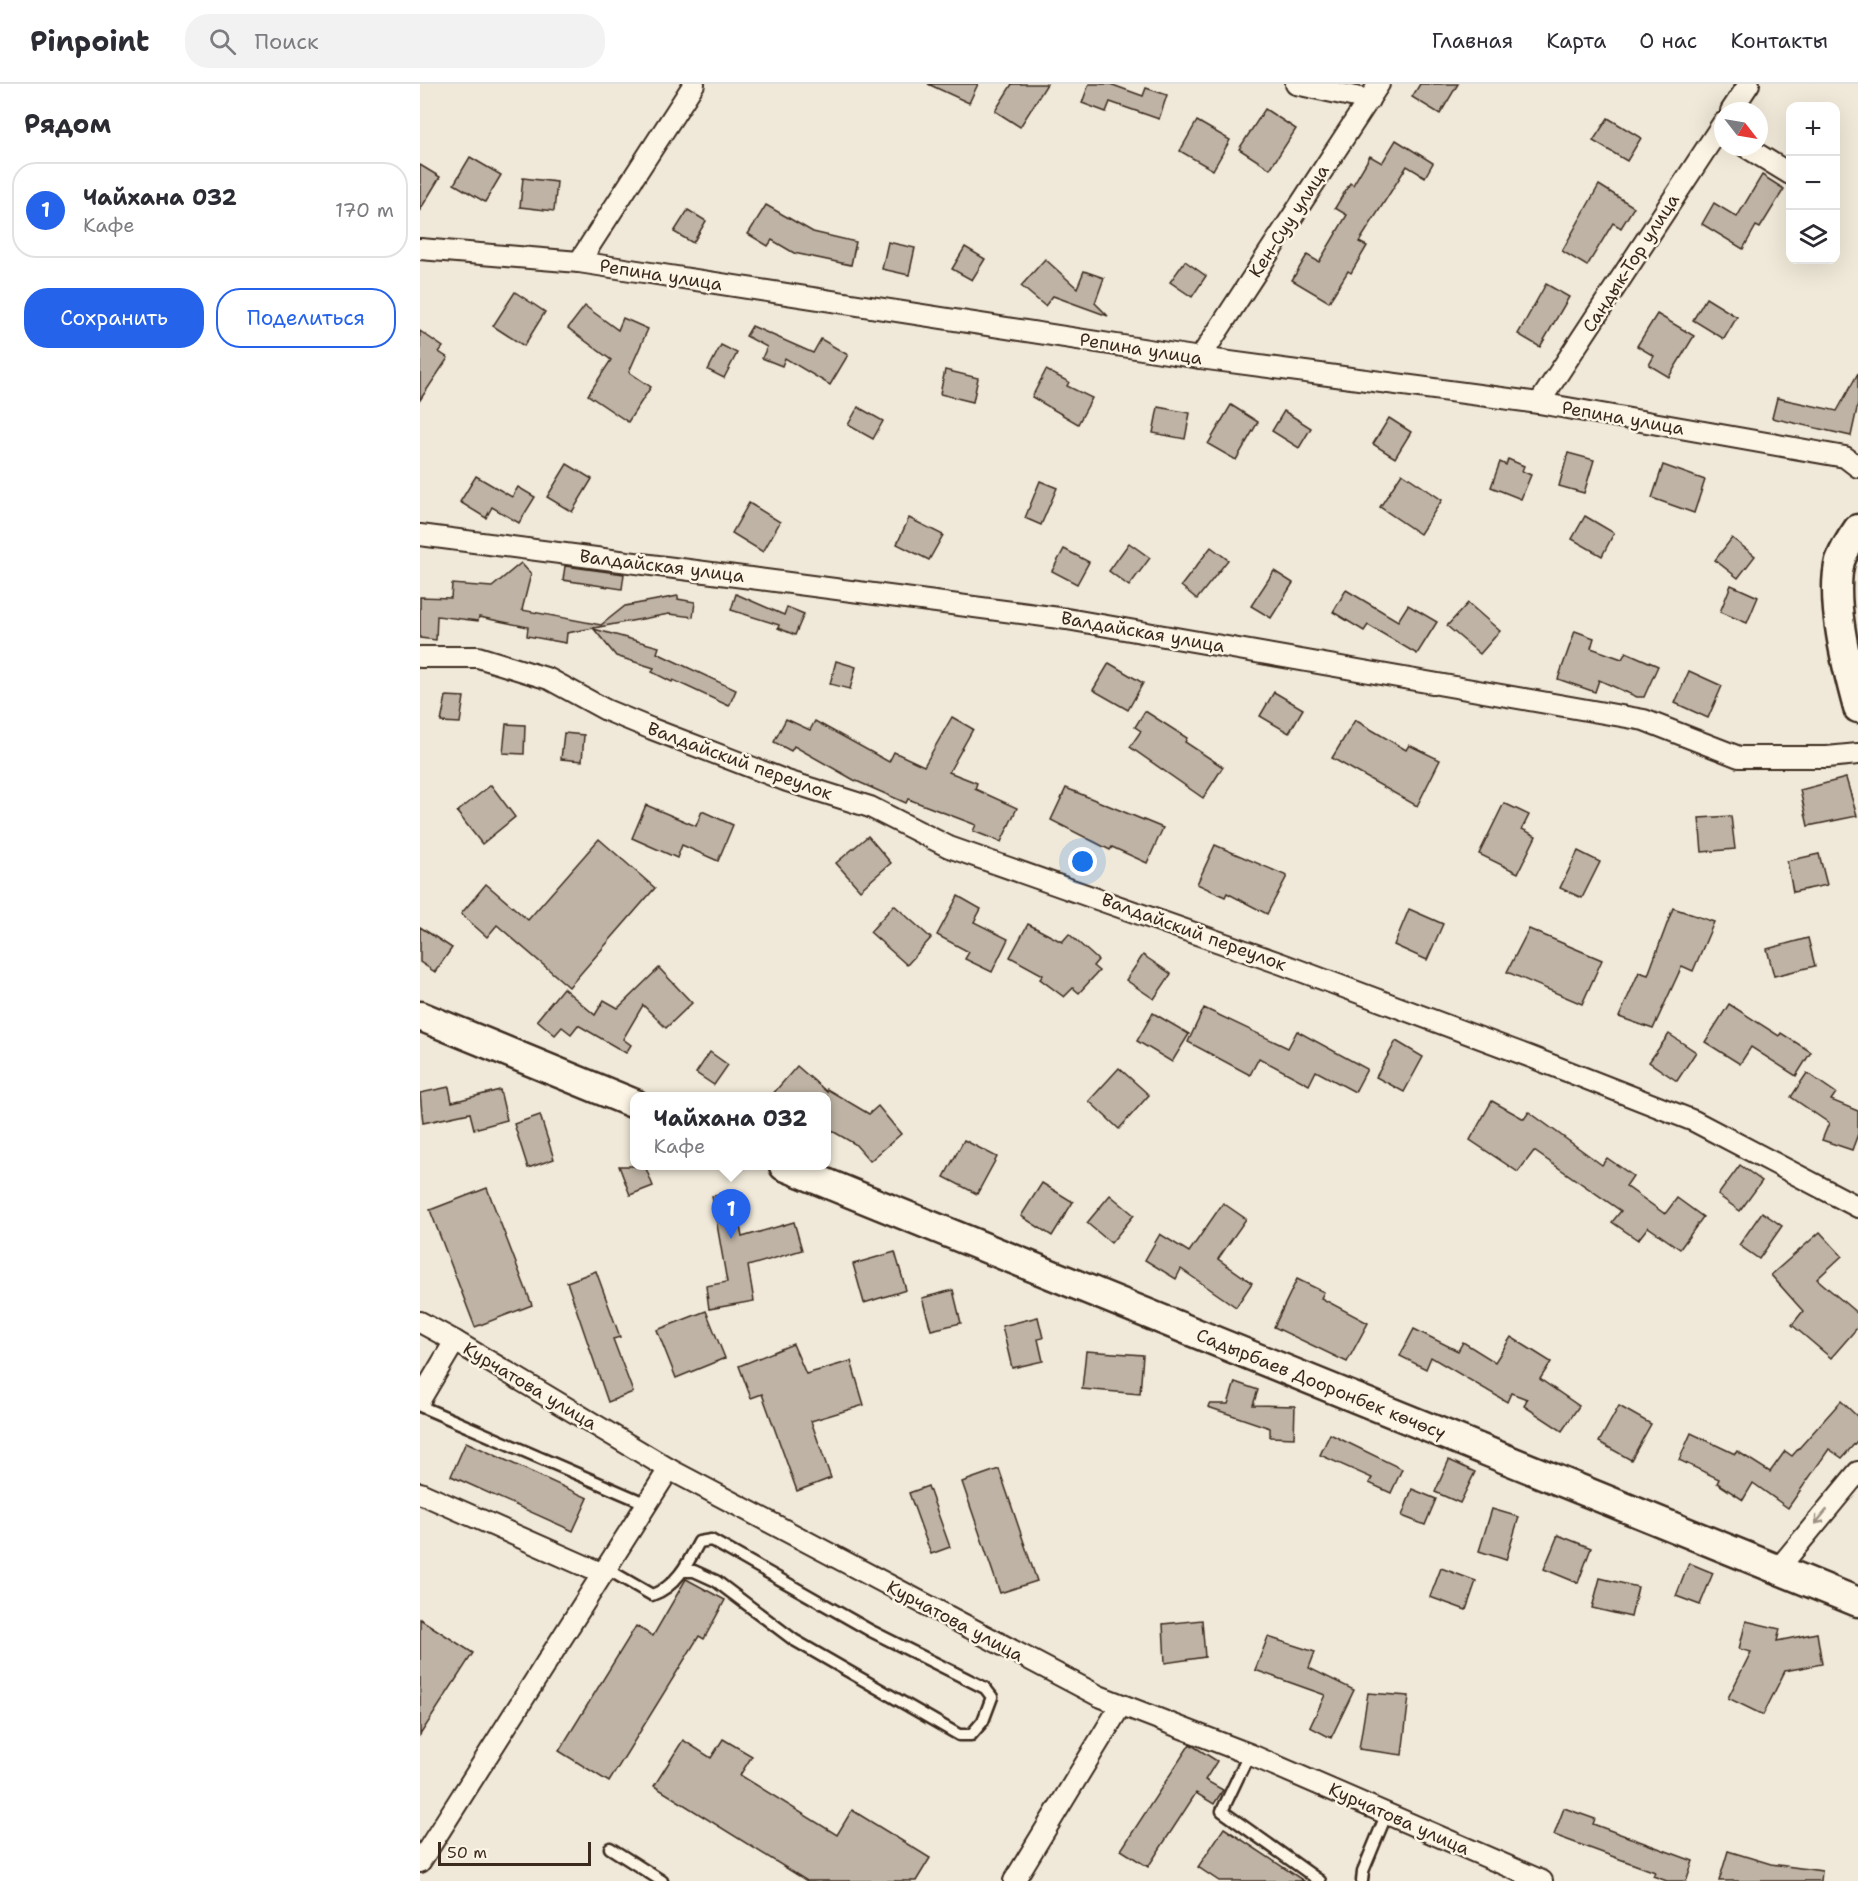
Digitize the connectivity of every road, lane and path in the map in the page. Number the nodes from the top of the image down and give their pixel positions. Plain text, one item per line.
1 (694, 84) edge
2 (1296, 84) edge
3 (1749, 84) edge
4 (1374, 92) edge
5 (1737, 102) edge
6 (1714, 141) edge
7 (1761, 156) edge
8 (1786, 171) edge
9 (420, 249) edge
10 (579, 262) junction
11 (1200, 358) junction
12 (1539, 403) junction
13 (1858, 467) edge
14 (1858, 529) edge
15 (420, 535) edge
16 (420, 657) edge
17 (1858, 708) edge
18 (1858, 754) edge
19 (420, 1016) edge
20 (630, 1102) edge
21 (794, 1170) edge
22 (1858, 1207) edge
23 (420, 1322) edge
24 (455, 1341) junction
25 (420, 1400) edge
26 (420, 1406) edge
27 (669, 1469) junction
28 (1858, 1472) edge
29 (420, 1492) edge
30 (647, 1504) junction
31 (1778, 1569) junction
32 (605, 1571) junction
33 (684, 1571) junction
34 (1858, 1602) edge
35 (1121, 1705) junction
36 (1249, 1754) junction
37 (1387, 1814) junction
38 (610, 1848) dead end
39 (420, 1862) edge
40 (662, 1881) edge
41 (1014, 1881) edge
42 (1320, 1881) edge
43 (1362, 1881) edge
44 (1542, 1881) edge

1 - 10 street
2 - 4 street
3 - 5 street
4 - 11 street, Кен-Суу улица
6 - 12 street, Сандык-Тор улица
7 - 8 street
9 - 10 street, Репина улица
10 - 11 street, Репина улица
11 - 12 street, Репина улица
12 - 13 street, Репина улица
14 - 17 main road
15 - 18 street, Валдайская улица
16 - 22 street, Валдайский переулок
19 - 20 main road
21 - 31 main road, Садырбаев Дооронбек көчөсү
23 - 24 street
24 - 25 street, Курчатова улица
24 - 27 street, Курчатова улица
26 - 30 lane
27 - 30 street
27 - 35 street, Курчатова улица
28 -> 31 street
29 - 32 street
30 - 32 street
31 - 34 main road, Садырбаев Дооронбек көчөсү
32 - 33 lane
32 - 39 street
33 - 33 lane
35 - 36 street, Курчатова улица
35 - 41 street
36 - 37 street, Курчатова улица
36 - 42 lane
37 - 43 lane
37 - 44 street, Курчатова улица
38 - 40 lane

